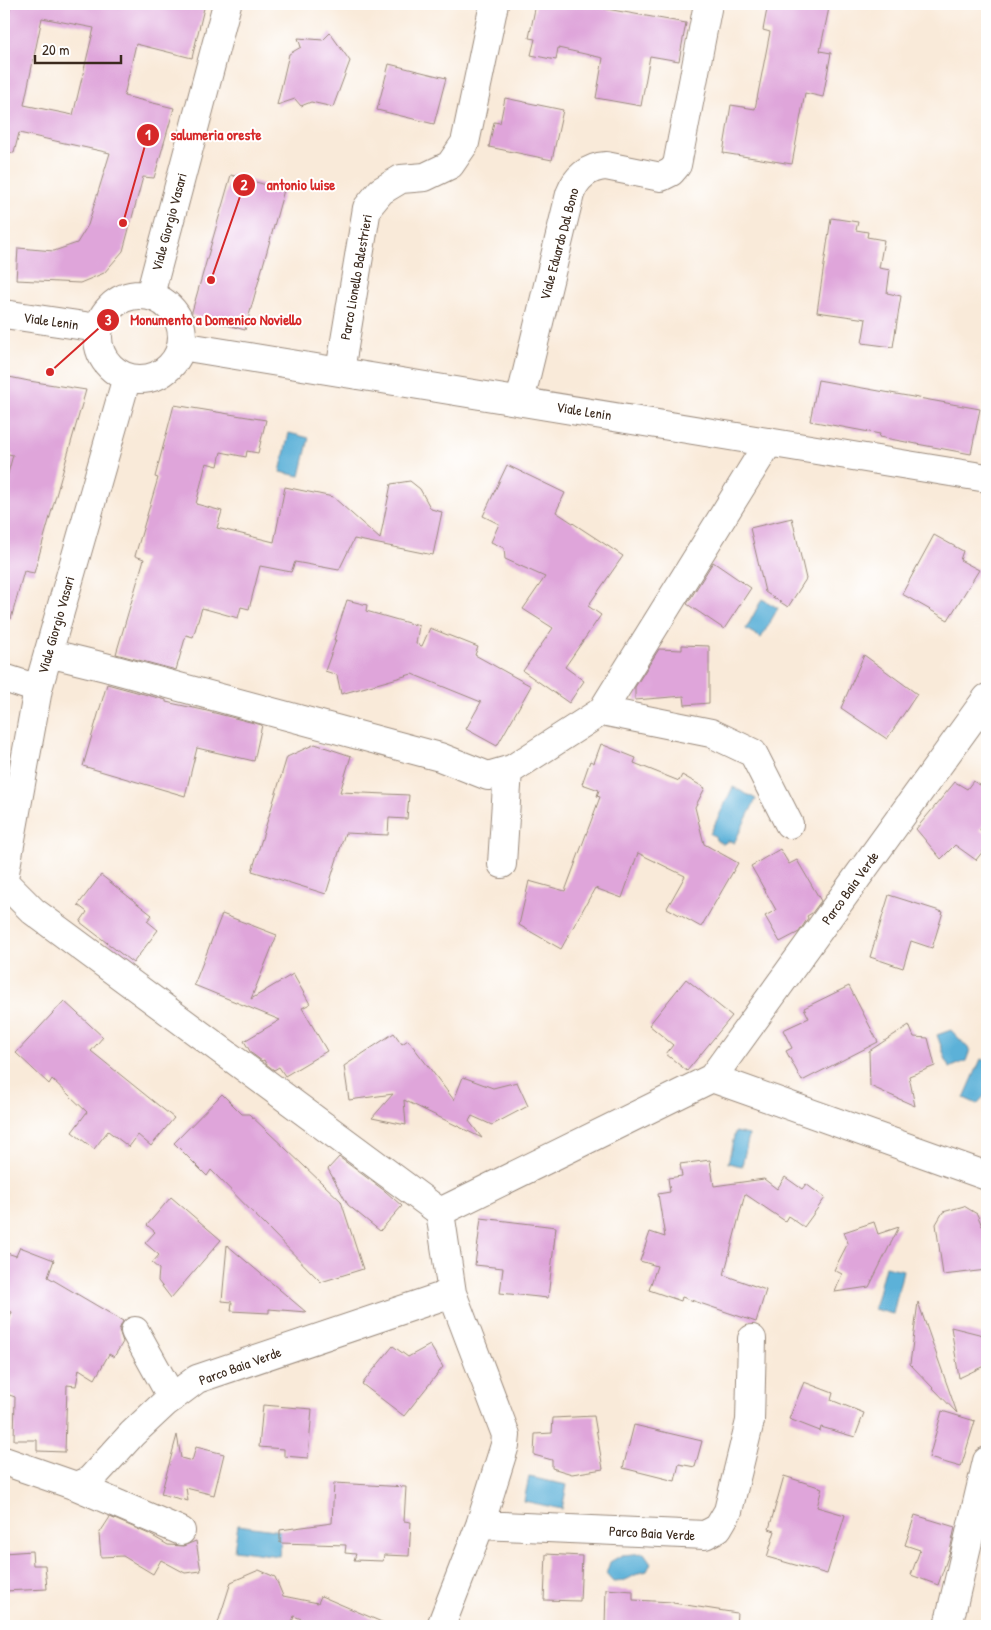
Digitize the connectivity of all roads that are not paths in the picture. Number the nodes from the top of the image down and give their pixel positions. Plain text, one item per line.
1 (227, 4) edge
2 (494, 4) edge
3 (708, 4) edge
4 (150, 295) junction
5 (4, 314) edge
6 (98, 328) junction
7 (181, 346) junction
8 (340, 372) junction
9 (127, 377) junction
10 (520, 400) junction
11 (769, 442) junction
12 (987, 478) edge
13 (48, 653) junction
14 (4, 678) edge
15 (38, 689) junction
16 (987, 698) edge
17 (602, 711) junction
18 (508, 770) junction
19 (789, 824) dead end
20 (502, 864) dead end
21 (4, 878) edge
22 (4, 882) edge
23 (712, 1078) junction
24 (987, 1176) edge
25 (440, 1212) junction
26 (452, 1293) junction
27 (135, 1331) dead end
28 (752, 1339) dead end
29 (172, 1398) junction
30 (4, 1461) edge
31 (986, 1470) edge
32 (76, 1486) junction
33 (480, 1525) junction
34 (181, 1531) dead end
35 (441, 1626) edge
36 (948, 1626) edge

1 - 4 street, Viale Giorgio Vasari
2 - 8 street, Parco Lionello Balestrieri
3 - 10 street, Viale Eduardo Dal Bono
4 - 6 street
4 - 7 street
5 - 6 street, Viale Lenin
6 - 9 street
7 - 8 street, Viale Lenin
7 - 9 street
8 - 10 street, Viale Lenin
9 - 13 street, Viale Giorgio Vasari
10 - 11 street, Viale Lenin
11 - 12 street, Viale Lenin
11 - 17 street
13 - 15 street, Viale Giorgio Vasari
13 - 18 street
14 - 15 street
15 - 21 street, Viale Giorgio Vasari
16 - 23 street, Parco Baia Verde
17 - 18 street
17 - 19 street
18 - 20 street
22 - 25 street
23 - 24 street
23 - 25 street, Parco Baia Verde
25 - 26 street
26 - 29 street, Parco Baia Verde
26 - 33 street
27 - 29 street
28 - 33 street, Parco Baia Verde
29 - 32 street, Parco Baia Verde
30 - 32 street
31 - 36 street
32 - 34 street
33 - 35 street

